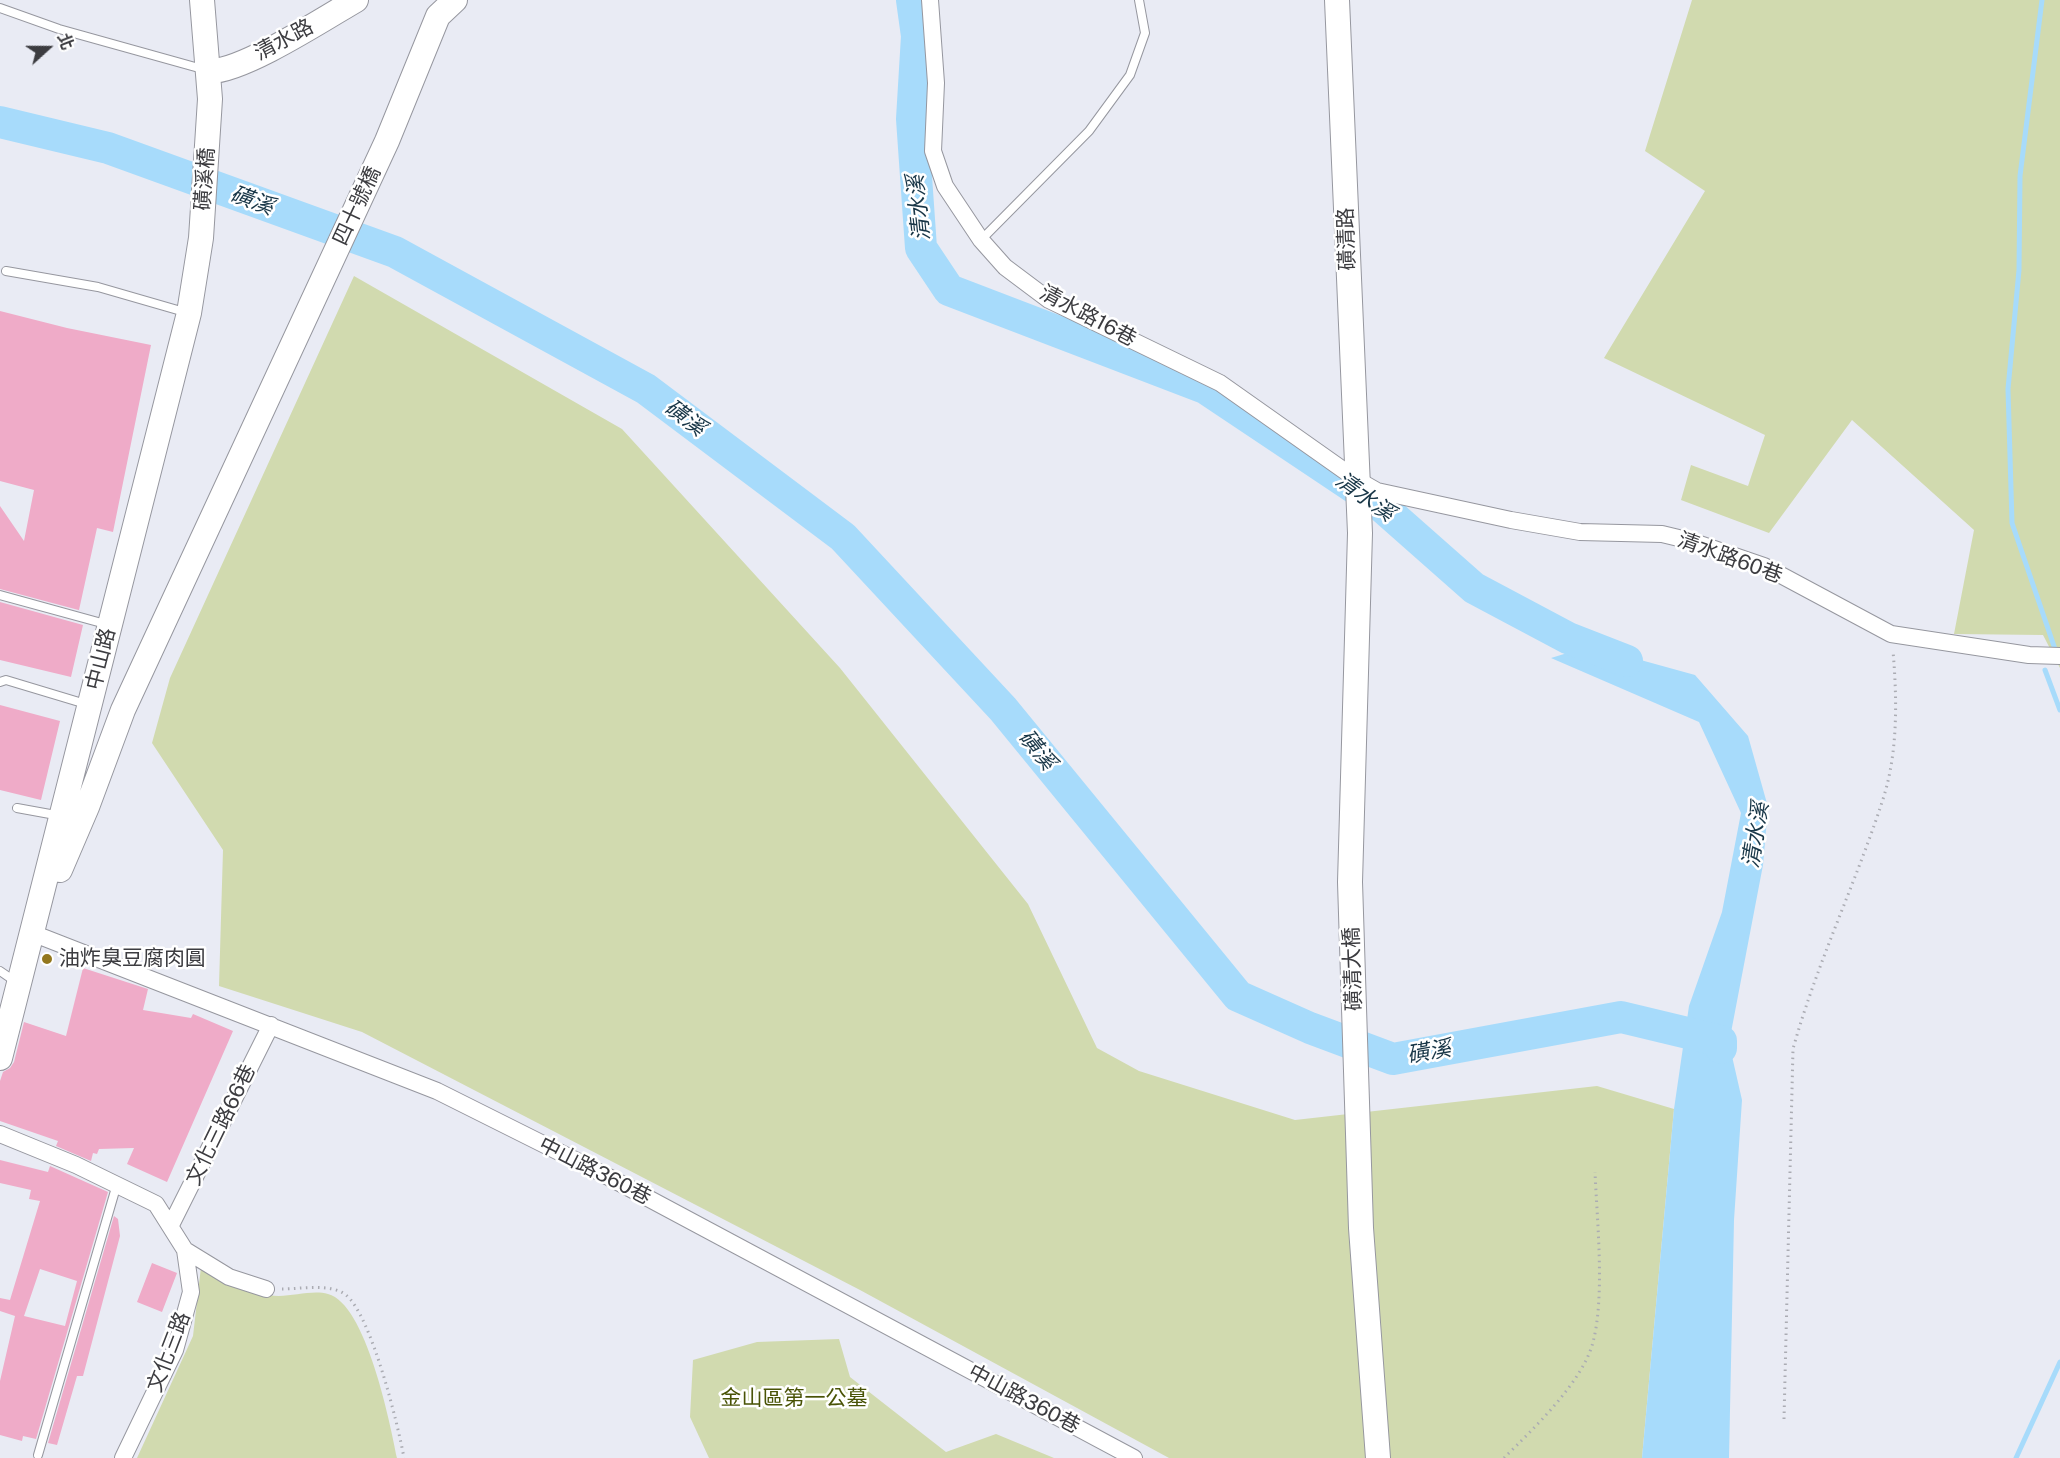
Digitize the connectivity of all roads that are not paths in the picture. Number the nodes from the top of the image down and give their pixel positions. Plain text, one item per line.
1 (202, 0) edge
2 (356, 0) edge
3 (930, 0) edge
4 (1139, 0) edge
5 (1337, 0) edge
6 (446, 5) edge
7 (0, 8) edge
8 (210, 71) junction
9 (981, 240) junction
10 (198, 260) joint
11 (6, 271) dead end
12 (189, 313) junction
13 (1356, 479) junction
14 (0, 595) edge
15 (110, 625) junction
16 (2060, 656) edge
17 (0, 682) edge
18 (90, 705) junction
19 (17, 808) dead end
20 (62, 816) junction
21 (32, 933) junction
22 (10, 978) edge
23 (271, 1025) junction
24 (0, 1058) edge
25 (0, 1134) edge
26 (117, 1184) junction
27 (171, 1225) junction
28 (185, 1250) junction
29 (266, 1289) road end
30 (38, 1455) dead end
31 (123, 1458) edge
32 (1134, 1458) edge
33 (1378, 1458) edge

1 - 8 street, 磺溪橋
2 - 8 street, 清水路
3 - 9 street, 清水路16巷
4 - 9 lane
5 - 13 street, 磺清路
6 - 21 street, 四十號橋
7 - 8 lane
8 - 10 street, 磺溪橋
9 - 13 street, 清水路16巷
10 - 12 street, 中山路
11 - 12 lane
12 - 15 street, 中山路
13 - 16 street, 清水路60巷
13 - 33 street, 磺清大橋
14 - 15 lane
15 - 18 street, 中山路
17 - 18 lane
18 - 20 street, 中山路
19 - 20 lane
20 - 21 street, 中山路
21 - 22 street, 中山路
21 - 23 street, 中山路360巷
22 - 24 street, 中山路
23 - 27 street, 文化三路66巷
23 - 32 street, 中山路360巷
25 - 26 street, 文化三路
26 - 27 street, 文化三路
26 - 30 lane
27 - 28 street, 文化三路
28 - 29 street
28 - 31 street, 文化三路

